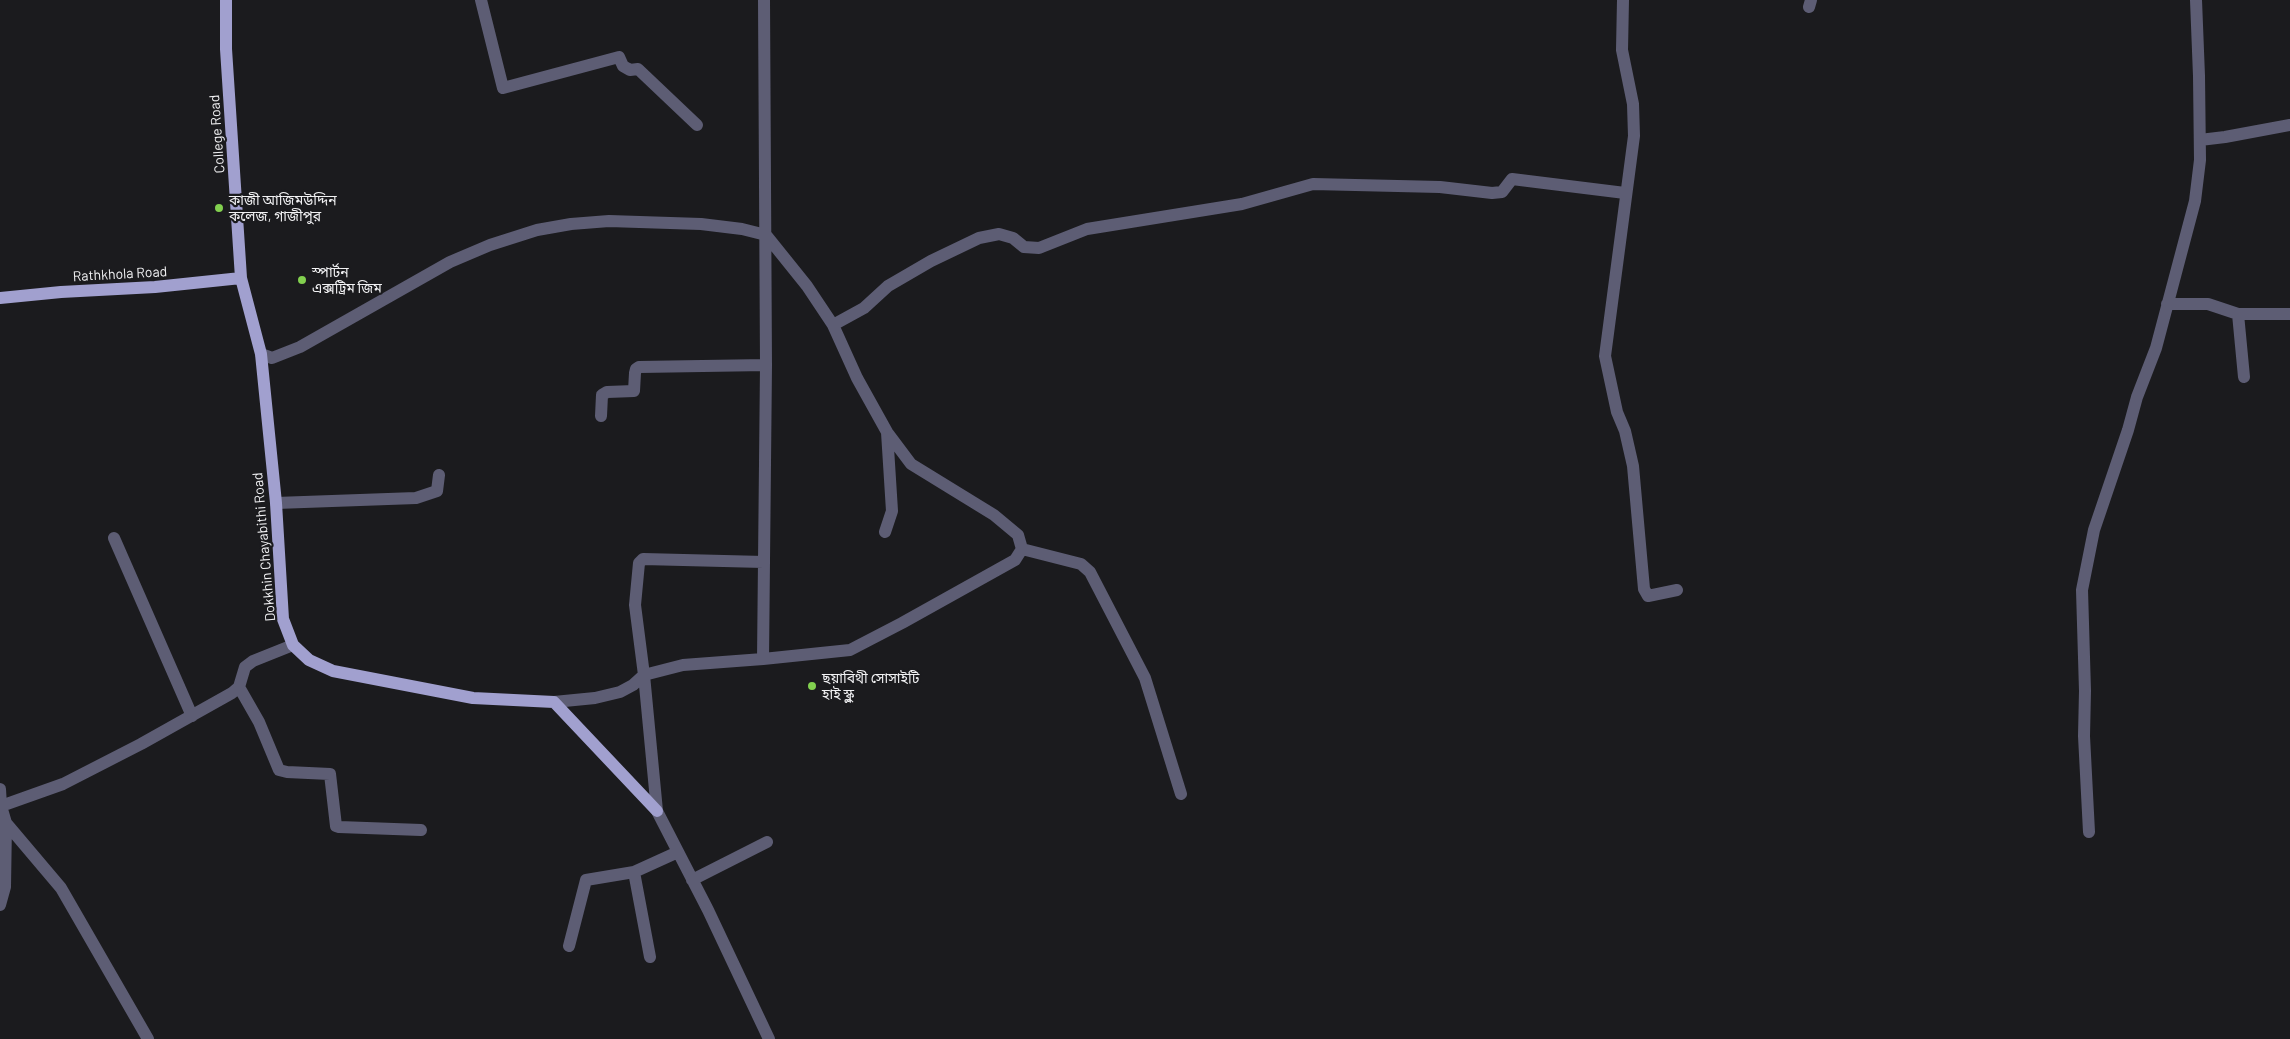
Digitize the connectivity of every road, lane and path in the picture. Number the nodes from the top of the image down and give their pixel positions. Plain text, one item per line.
1 (226, 0) edge
2 (481, 0) edge
3 (764, 0) edge
4 (1623, 0) edge
5 (2196, 0) edge
6 (697, 124) dead end
7 (2290, 125) edge
8 (2200, 140) junction
9 (1626, 193) junction
10 (766, 234) junction
11 (241, 278) junction
12 (0, 298) edge
13 (2167, 304) junction
14 (2238, 314) junction
15 (2290, 314) edge
16 (833, 325) junction
17 (261, 354) junction
18 (766, 365) junction
19 (2244, 377) dead end
20 (601, 416) dead end
21 (887, 432) junction
22 (439, 475) dead end
23 (276, 504) junction
24 (885, 532) dead end
25 (114, 538) dead end
26 (1022, 549) junction
27 (764, 562) junction
28 (1677, 590) dead end
29 (293, 645) junction
30 (763, 659) junction
31 (644, 675) junction
32 (239, 687) junction
33 (554, 702) junction
34 (192, 716) junction
35 (0, 789) edge
36 (1181, 794) dead end
37 (1, 806) edge
38 (657, 810) junction
39 (6, 823) junction
40 (421, 830) dead end
41 (2089, 832) dead end
42 (767, 842) dead end
43 (678, 852) junction
44 (634, 872) junction
45 (692, 880) junction
46 (0, 905) edge
47 (569, 946) dead end
48 (650, 957) dead end
49 (148, 1039) edge
50 (769, 1039) edge

1 - 11 main road, College Road
2 - 6 street
3 - 10 street
4 - 9 street
5 - 8 street
7 - 8 street
8 - 13 street
9 - 16 street
9 - 28 street
10 - 16 street
10 - 17 street
10 - 18 street
11 - 12 main road, Rathkhola Road
11 - 17 main road, College Road
13 - 14 street
13 - 41 street
14 - 15 street
14 - 19 street
16 - 21 street
17 - 23 main road, Dokkhin Chayabithi Road
18 - 20 street
18 - 27 street
21 - 24 street
21 - 26 street
22 - 23 street
23 - 29 main road, Dokkhin Chayabithi Road
25 - 34 street
26 - 30 street
26 - 36 street
27 - 30 street
27 - 31 street
29 - 32 street
29 - 33 main road, Dokkhin Chayabithi Road
30 - 31 street
31 - 33 street
31 - 38 street
32 - 34 street
32 - 40 street
33 - 38 main road
34 - 37 street
35 - 37 street
37 - 39 street
38 - 43 street
39 - 46 street
39 - 49 street
42 - 45 street
43 - 44 street
43 - 45 street
44 - 47 street
44 - 48 street
45 - 50 street

